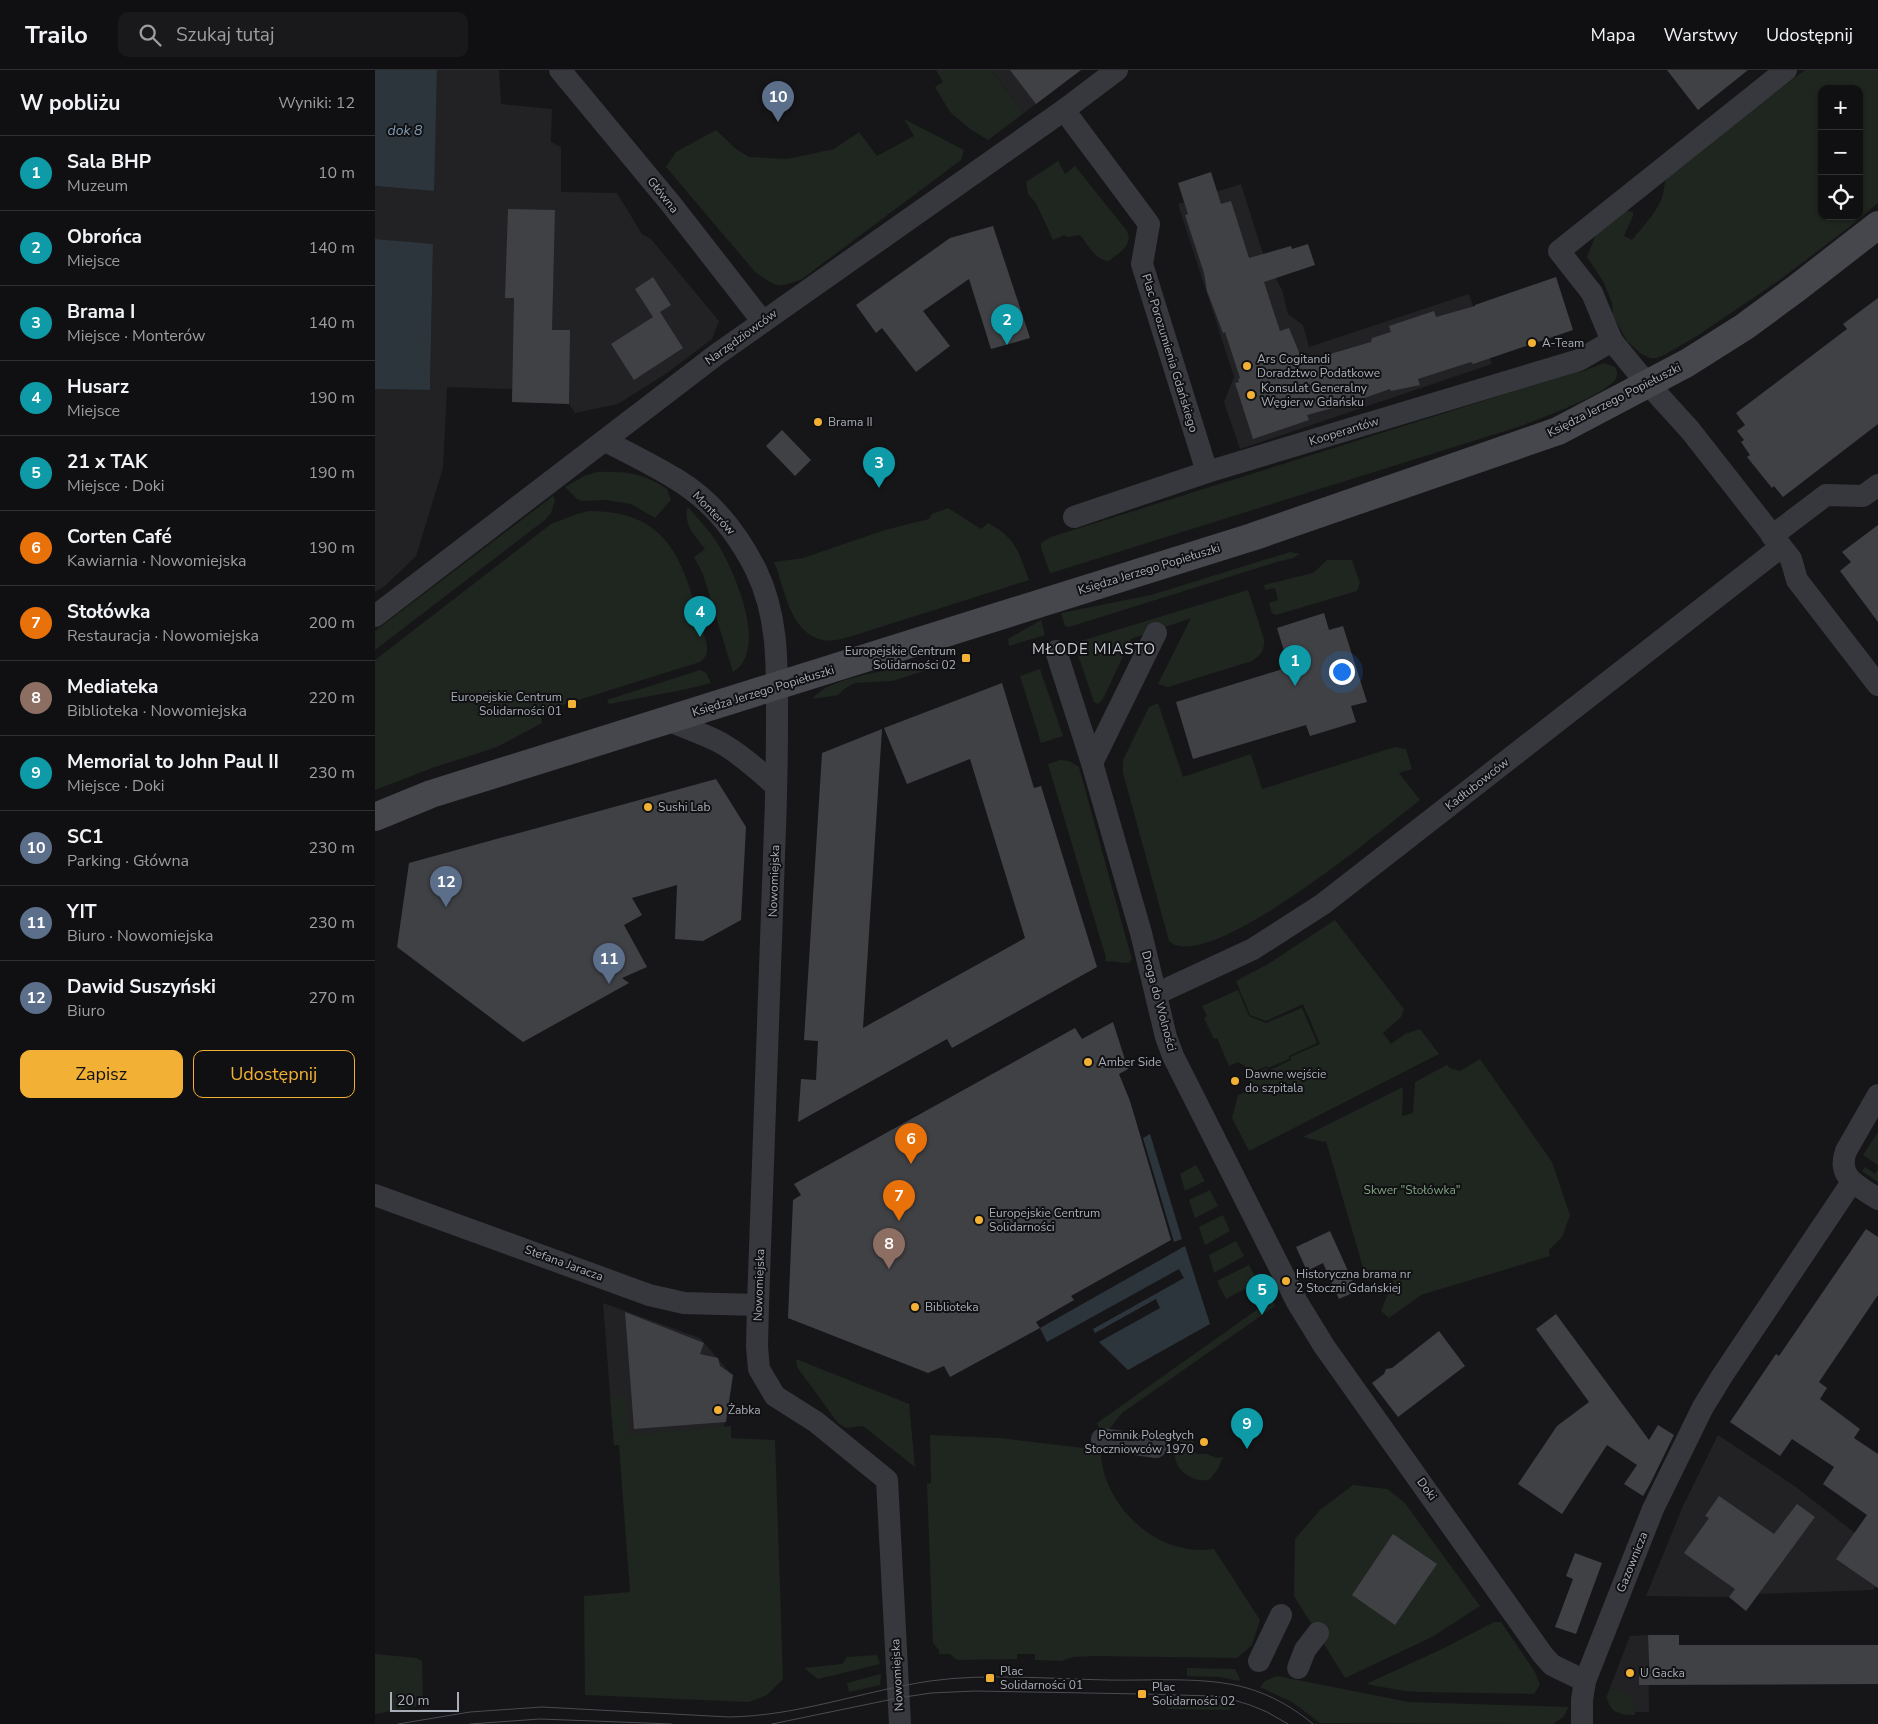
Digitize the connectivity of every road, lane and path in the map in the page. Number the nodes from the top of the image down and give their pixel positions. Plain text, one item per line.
1 (560, 70) edge
2 (1117, 70) edge
3 (1786, 70) edge
4 (1064, 110) junction
5 (1878, 225) edge
6 (763, 322) junction
7 (1612, 341) junction
8 (1648, 384) junction
9 (605, 441) junction
10 (1207, 472) junction
11 (1878, 485) edge
12 (1074, 517) dead end
13 (1777, 542) junction
14 (375, 616) edge
15 (1156, 633) dead end
16 (1056, 651) dead end
17 (1878, 685) edge
18 (777, 686) junction
19 (668, 720) junction
20 (1092, 763) junction
21 (776, 786) junction
22 (375, 817) edge
23 (1156, 994) junction
24 (1878, 1095) edge
25 (1852, 1182) junction
26 (375, 1194) edge
27 (1878, 1199) edge
28 (1286, 1280) joint
29 (758, 1305) junction
30 (1102, 1439) dead end
31 (1156, 1447) dead end
32 (1281, 1615) dead end
33 (1318, 1633) dead end
34 (1259, 1661) dead end
35 (1298, 1668) dead end
36 (1585, 1681) junction
37 (899, 1724) edge
38 (1582, 1724) edge

1 - 6 street, Główna
2 - 4 street, Narzędziowców
3 - 7 street
4 - 6 street, Narzędziowców
4 - 10 street, Plac Porozumienia Gdańskiego
5 - 8 street, Księdza Jerzego Popiełuszki
6 - 9 street, Narzędziowców
7 - 8 street
7 - 10 street, Kooperantów
8 - 13 street
8 - 18 street, Księdza Jerzego Popiełuszki
9 - 14 street, Narzędziowców
9 - 18 street, Monterów
10 - 12 street, Kooperantów
11 - 13 street, Kadłubowców
13 - 17 street
13 - 23 street, Kadłubowców
15 - 20 street
16 - 20 street, Droga do Wolności
18 - 19 street, Księdza Jerzego Popiełuszki
18 - 21 street, Nowomiejska
19 - 21 street
19 - 22 street, Księdza Jerzego Popiełuszki
20 - 23 street, Droga do Wolności
21 - 29 street, Nowomiejska
23 - 28 street, Droga do Wolności
24 - 25 street
25 - 27 street
25 - 36 street, Gazownicza
26 - 29 street, Stefana Jaracza
28 - 36 street, Doki
29 - 37 street, Nowomiejska
30 - 31 street
32 - 34 street
33 - 35 street
36 - 38 street, Gazownicza

